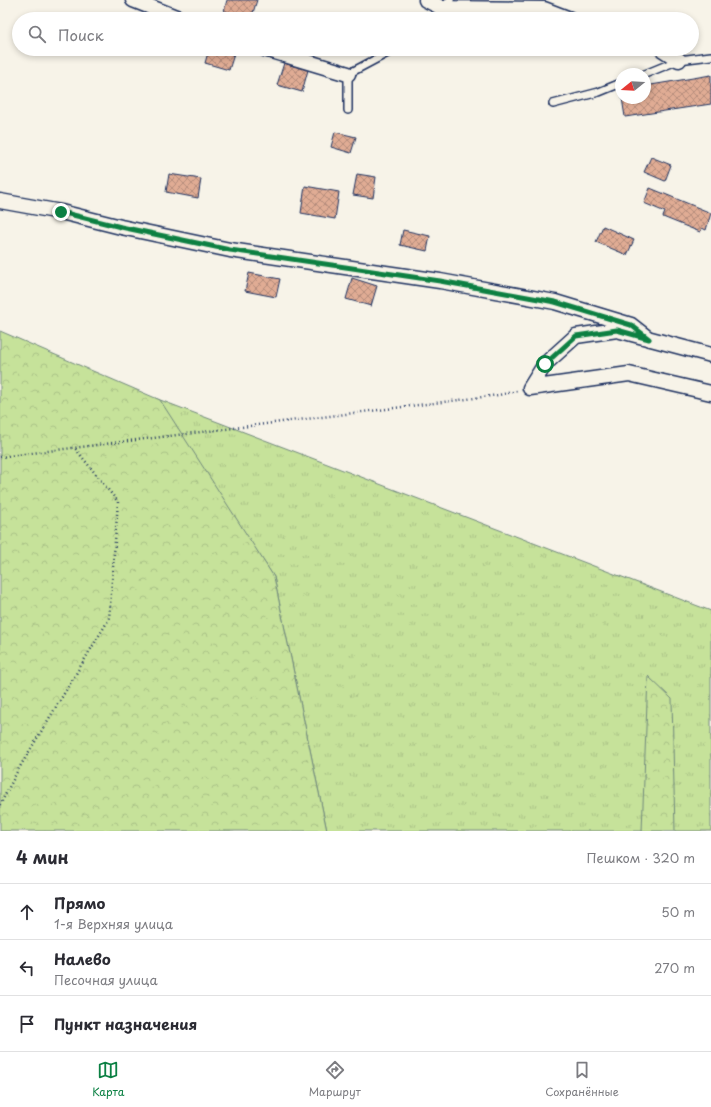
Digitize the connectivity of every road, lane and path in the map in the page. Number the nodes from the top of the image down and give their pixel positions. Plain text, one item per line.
1 (133, 0) edge
2 (426, 0) edge
3 (442, 9) edge
4 (163, 12) edge
5 (552, 12) edge
6 (288, 56) edge
7 (382, 56) edge
8 (673, 56) edge
9 (711, 56) edge
10 (679, 60) junction
11 (651, 72) edge
12 (348, 74) junction
13 (615, 86) edge
14 (553, 104) dead end
15 (348, 110) dead end
16 (0, 201) edge
17 (649, 339) junction
18 (711, 355) edge
19 (530, 388) junction
20 (711, 393) edge
21 (74, 447) junction
22 (0, 457) edge
23 (0, 805) edge

1 - 4 street
2 - 3 street
3 - 5 street
6 - 12 street
7 - 12 lane
8 - 10 street
9 - 10 lane
10 - 11 lane
12 - 15 lane
13 - 14 lane
16 - 17 street
17 - 18 street
17 - 19 street
19 - 20 street
19 - 21 path
21 - 22 path
21 - 23 path

